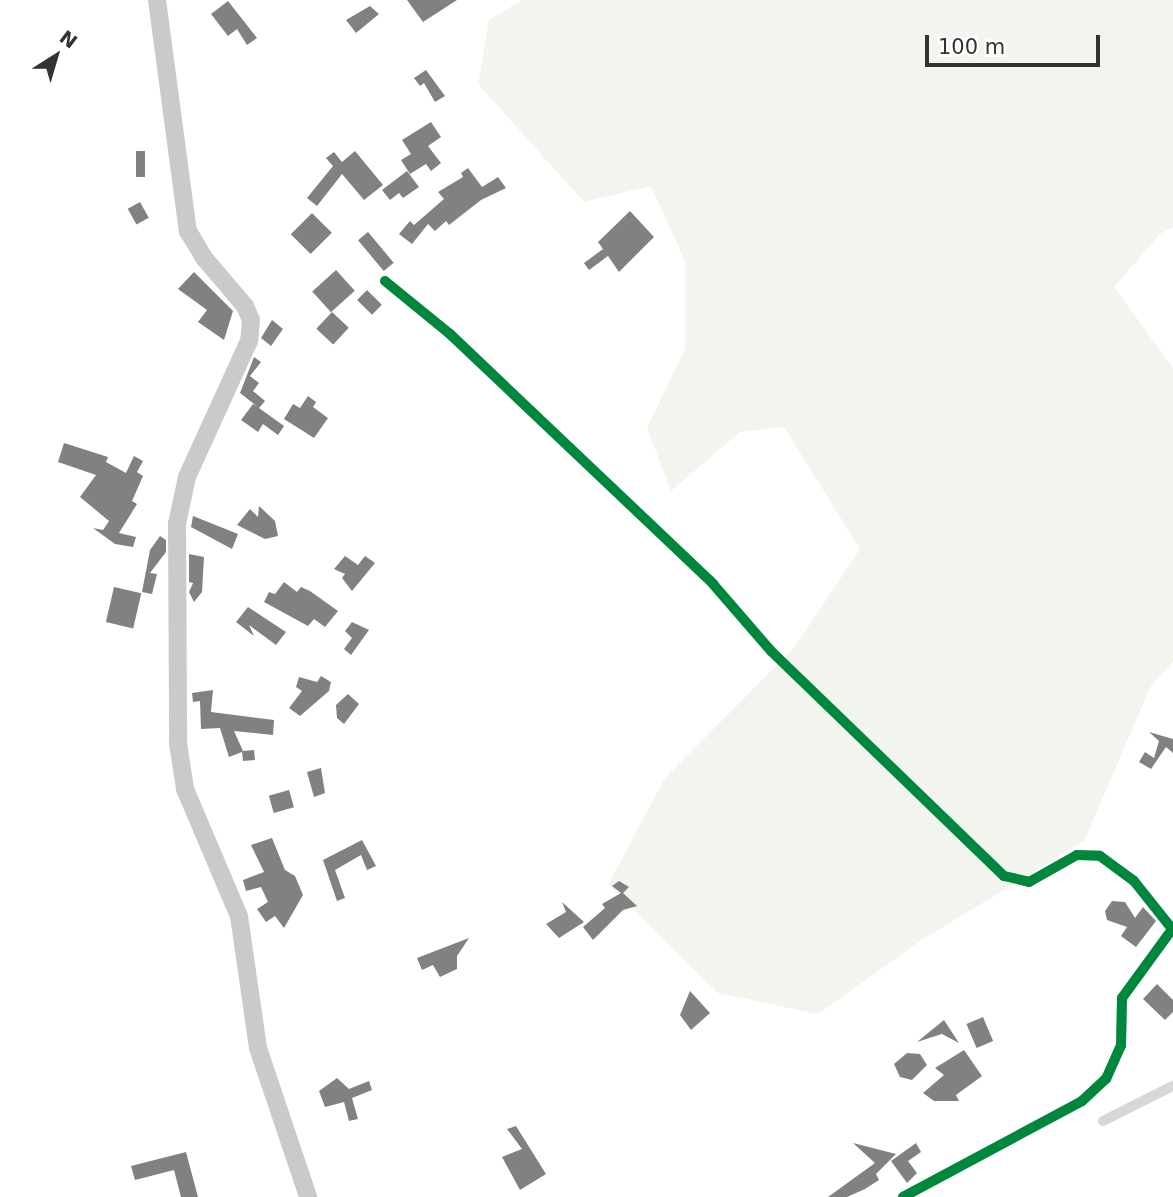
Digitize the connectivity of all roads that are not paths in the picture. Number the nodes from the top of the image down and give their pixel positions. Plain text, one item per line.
1 (157, 0) edge
2 (386, 281) dead end
3 (1173, 929) edge
4 (1173, 1086) edge
5 (1103, 1121) dead end
6 (309, 1197) edge
7 (903, 1197) edge

1 - 6 main road
2 - 3 street
3 - 7 street
4 - 5 street

